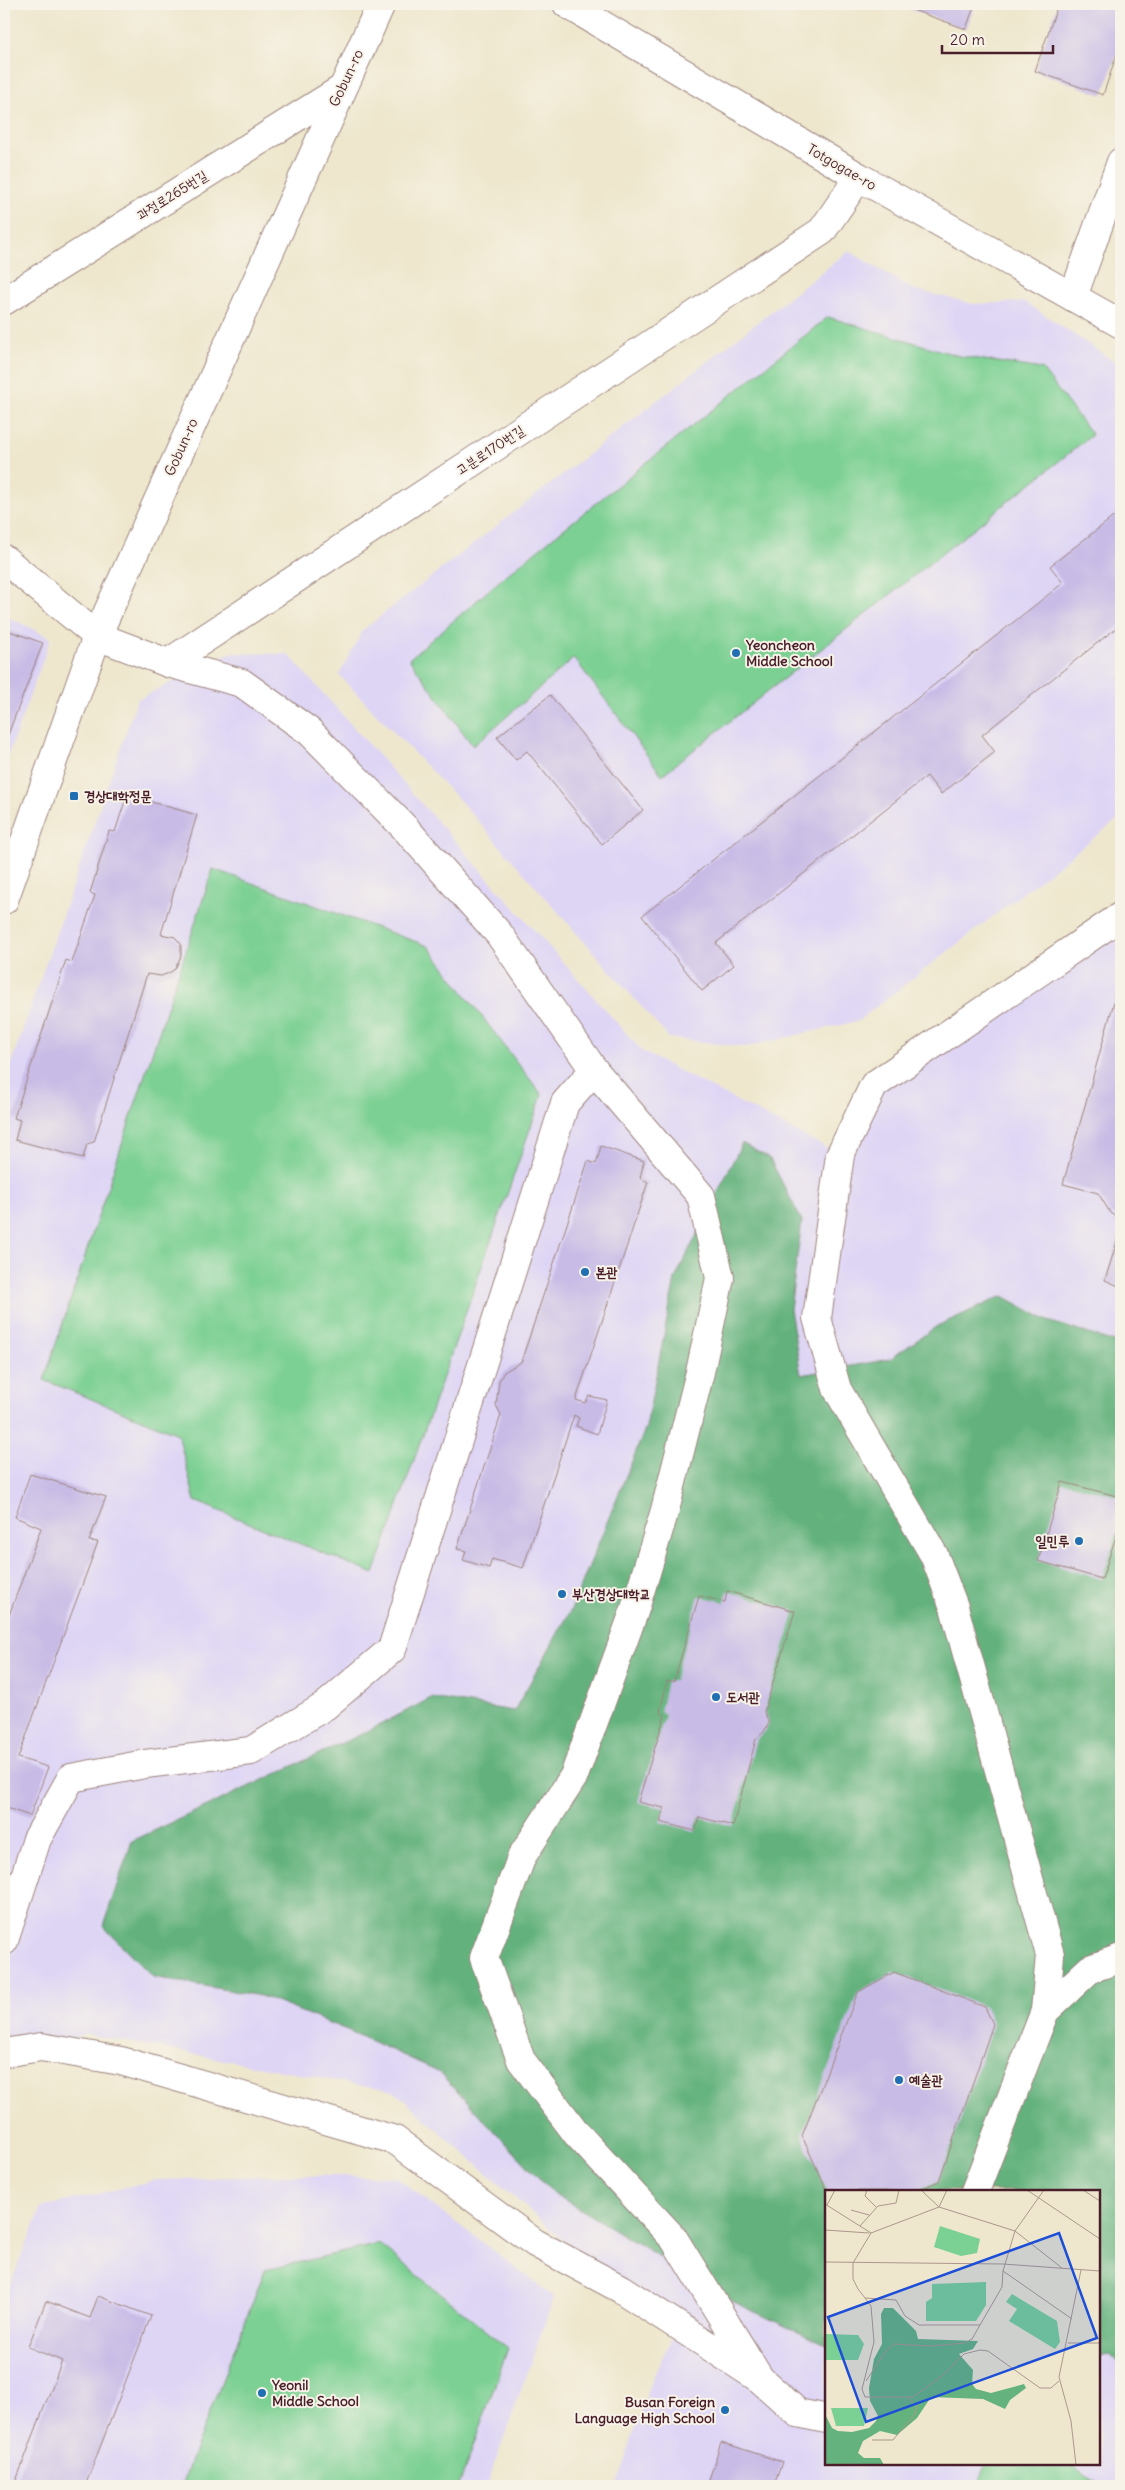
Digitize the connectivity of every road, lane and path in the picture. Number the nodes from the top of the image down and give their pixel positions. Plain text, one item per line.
1 (380, 4) edge
2 (567, 4) edge
3 (340, 90) junction
4 (1121, 162) edge
5 (858, 177) junction
6 (1073, 297) junction
7 (4, 301) edge
8 (1121, 324) edge
9 (4, 559) edge
10 (97, 636) junction
11 (168, 662) junction
12 (4, 900) edge
13 (1121, 916) edge
14 (594, 1070) junction
15 (4, 1942) edge
16 (1121, 1958) edge
17 (1045, 2011) junction
18 (4, 2054) edge
19 (975, 2190) edge
20 (760, 2379) junction
21 (825, 2419) edge

1 - 3 street, Gobun-ro
2 - 5 street, Totgogae-ro
3 - 7 street, 과정로265번길
3 - 10 street, Gobun-ro
4 - 6 street
5 - 6 street, Totgogae-ro
5 - 11 street, 고분로170번길
6 - 8 street, Totgogae-ro
9 - 10 street
10 - 11 street
10 - 12 street, Gobun-ro
11 - 14 street
13 - 17 street
14 - 15 street
14 - 20 street
16 - 17 street
17 - 19 street
18 - 20 street
20 - 21 street

